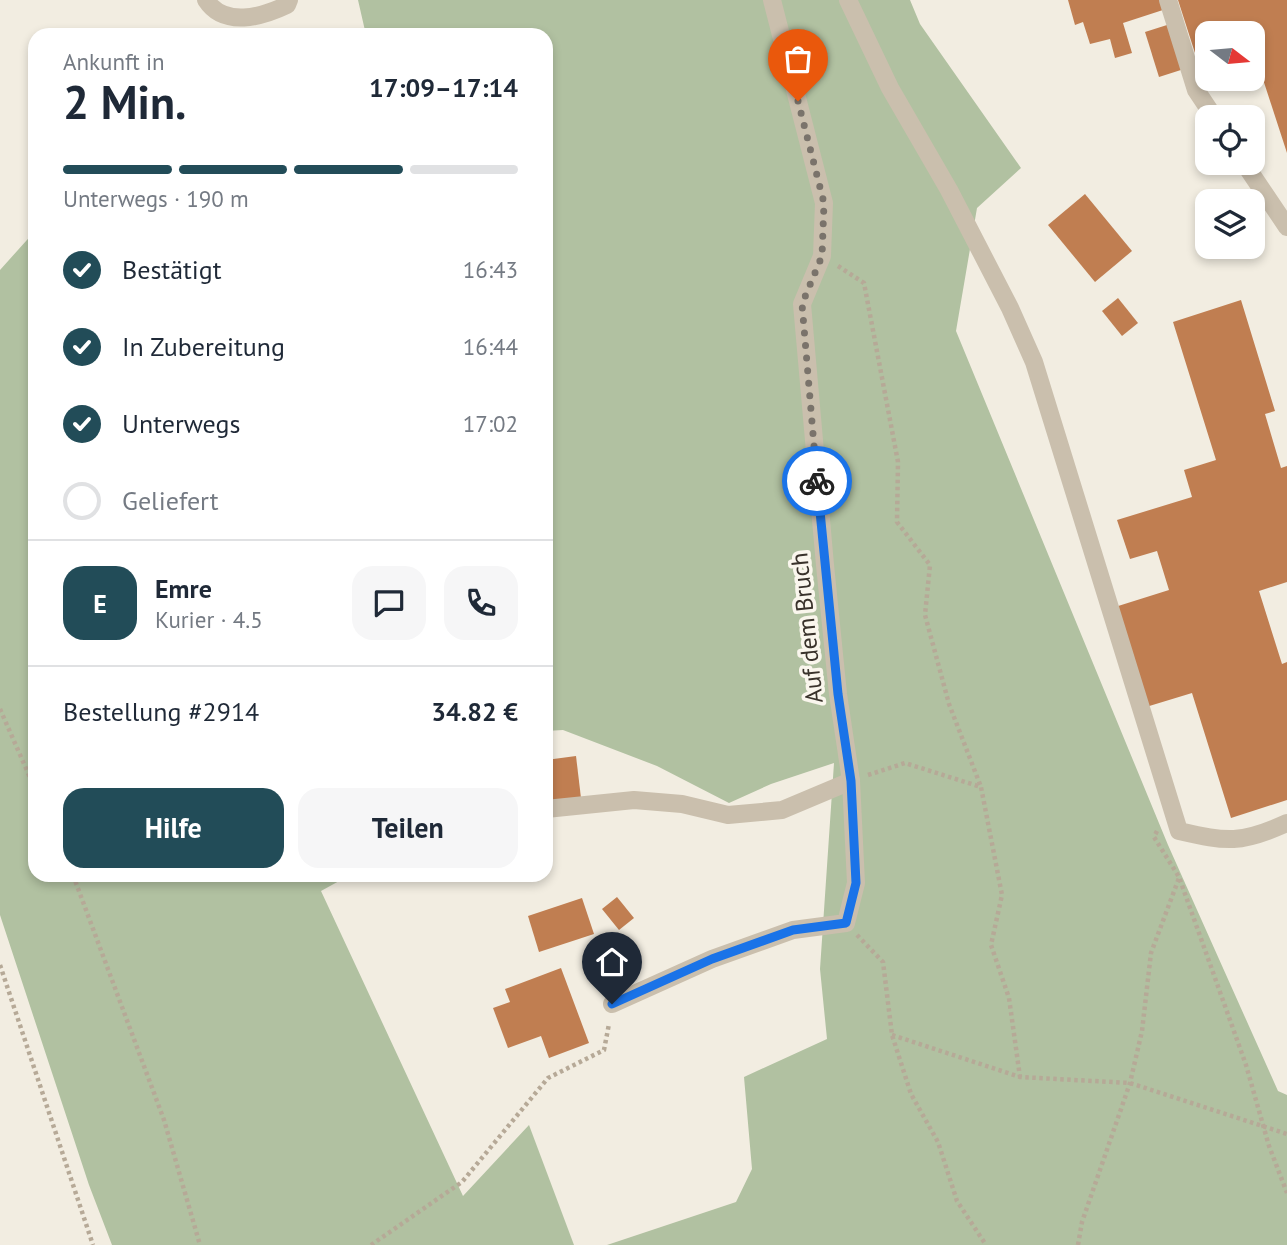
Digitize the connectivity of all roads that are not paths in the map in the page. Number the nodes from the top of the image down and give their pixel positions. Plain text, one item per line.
1 (206, 0) edge
2 (289, 0) edge
3 (772, 0) edge
4 (848, 0) edge
5 (1168, 0) edge
6 (1206, 105) edge
7 (1252, 175) edge
8 (1287, 227) edge
9 (851, 781) junction
10 (553, 807) edge
11 (1287, 823) edge
12 (612, 1004) road end

1 - 2 street
3 - 9 street, Auf dem Bruch
4 - 11 street
5 - 6 street
7 - 8 street
9 - 10 street
9 - 12 street, Auf dem Bruch

